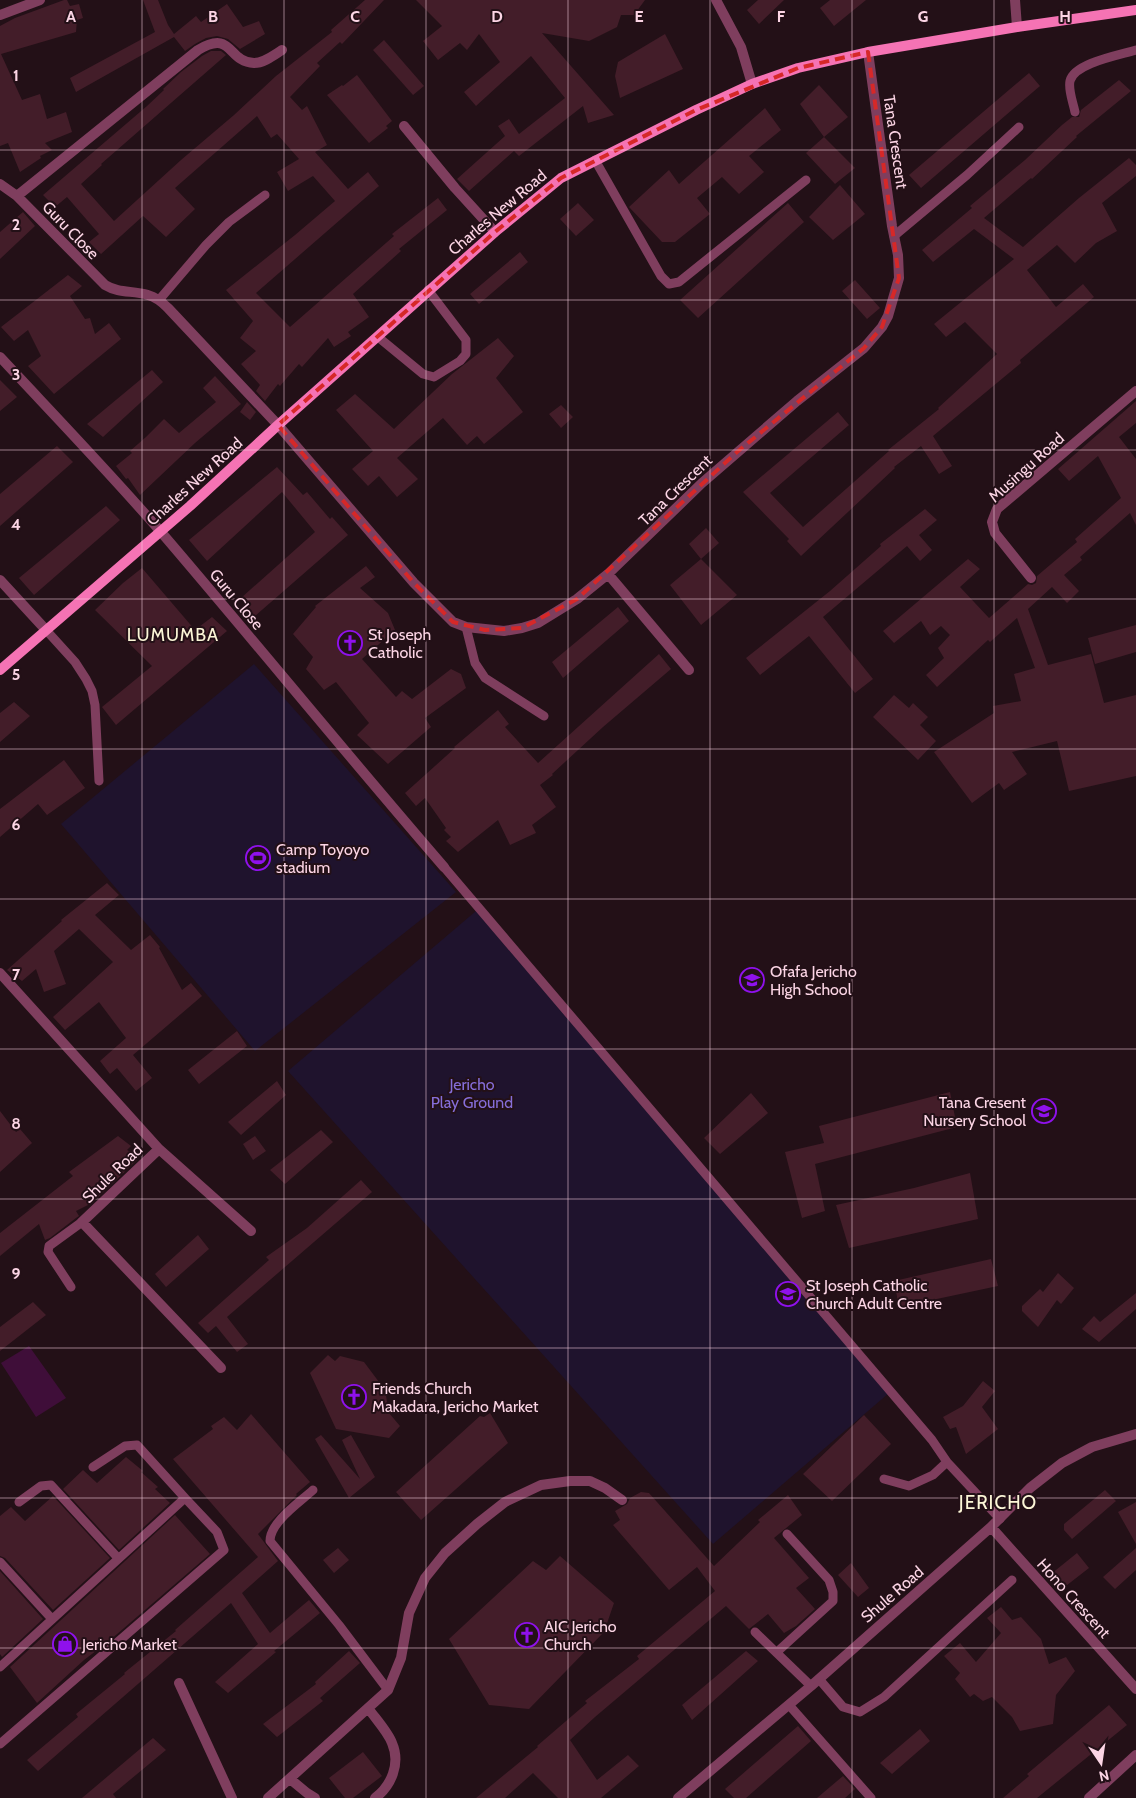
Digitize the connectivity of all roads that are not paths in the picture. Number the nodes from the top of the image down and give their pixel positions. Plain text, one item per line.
1 (40, 0) edge
2 (716, 0) edge
3 (1015, 0) edge
4 (1136, 10) edge
5 (0, 16) edge
6 (1017, 27) junction
7 (282, 50) dead end
8 (1136, 50) edge
9 (868, 52) junction
10 (752, 84) junction
11 (1075, 112) dead end
12 (404, 126) dead end
13 (1019, 127) dead end
14 (595, 160) junction
15 (806, 180) dead end
16 (0, 184) edge
17 (265, 194) dead end
18 (17, 196) junction
19 (495, 232) junction
20 (894, 236) junction
21 (428, 290) junction
22 (159, 300) junction
23 (378, 337) junction
24 (0, 357) edge
25 (1136, 391) edge
26 (278, 425) junction
27 (160, 532) junction
28 (608, 574) junction
29 (1031, 578) dead end
30 (0, 580) edge
31 (466, 627) junction
32 (46, 630) junction
33 (0, 670) edge
34 (689, 670) dead end
35 (544, 716) dead end
36 (99, 781) dead end
37 (444, 867) joint
38 (0, 974) edge
39 (159, 1149) junction
40 (82, 1222) junction
41 (251, 1231) dead end
42 (71, 1287) dead end
43 (221, 1368) dead end
44 (1136, 1434) edge
45 (947, 1462) junction
46 (93, 1467) dead end
47 (884, 1479) dead end
48 (313, 1490) dead end
49 (185, 1498) junction
50 (622, 1500) dead end
51 (19, 1502) dead end
52 (1000, 1519) junction
53 (991, 1527) junction
54 (787, 1534) dead end
55 (118, 1558) junction
56 (0, 1562) edge
57 (1012, 1580) dead end
58 (52, 1619) junction
59 (755, 1632) dead end
60 (777, 1652) junction
61 (0, 1667) edge
62 (819, 1679) junction
63 (179, 1683) dead end
64 (811, 1686) junction
65 (1136, 1689) edge
66 (388, 1690) junction
67 (789, 1705) junction
68 (368, 1708) junction
69 (0, 1744) edge
70 (1136, 1755) edge
71 (290, 1779) junction
72 (232, 1798) edge
73 (268, 1798) edge
74 (315, 1798) edge
75 (375, 1798) edge
76 (678, 1798) edge
77 (871, 1798) edge
78 (1089, 1798) edge

1 - 5 street
2 - 10 street
3 - 6 street
4 - 6 street, Charles New Road
6 - 9 street, Charles New Road
7 - 18 street
8 - 11 lane
9 - 10 street, Charles New Road
9 - 20 street, Tana Crescent
10 - 14 street, Charles New Road
12 - 19 street
13 - 20 lane
14 - 15 lane
14 - 19 street, Charles New Road
16 - 18 street, Guru Close
17 - 22 lane
18 - 22 street, Guru Close
19 - 21 street, Charles New Road
20 - 28 street, Tana Crescent
21 - 23 street, Charles New Road
21 - 23 lane
22 - 26 street, Guru Close
23 - 26 street, Charles New Road
24 - 27 street, Guru Close
25 - 29 street, Musingu Road
26 - 27 street, Charles New Road
26 - 31 street, Tana Crescent
27 - 32 street, Charles New Road
27 - 37 street, Guru Close
28 - 31 street, Tana Crescent
28 - 34 street
30 - 32 street
31 - 35 lane
32 - 33 street, Charles New Road
32 - 36 lane
37 - 45 lane
38 - 39 street, Shule Road
39 - 40 street, Shule Road
39 - 41 street
40 - 42 lane
40 - 43 street, Shule Road
44 - 52 street, Shule Road
45 - 47 lane
45 - 52 lane
46 - 49 lane
48 - 66 lane
49 - 55 lane
49 - 69 lane
50 - 66 street
51 - 55 lane
52 - 53 street, Shule Road
53 - 62 street, Shule Road
53 - 65 street, Hono Crescent
54 - 60 lane
55 - 58 lane
56 - 58 lane
57 - 62 lane
58 - 61 lane
59 - 60 lane
60 - 64 lane
62 - 64 street, Shule Road
63 - 72 street
64 - 67 street, Shule Road
66 - 68 street
67 - 76 street, Shule Road
67 - 77 lane
68 - 71 street
68 - 75 street
70 - 78 street
71 - 73 street
71 - 74 street

